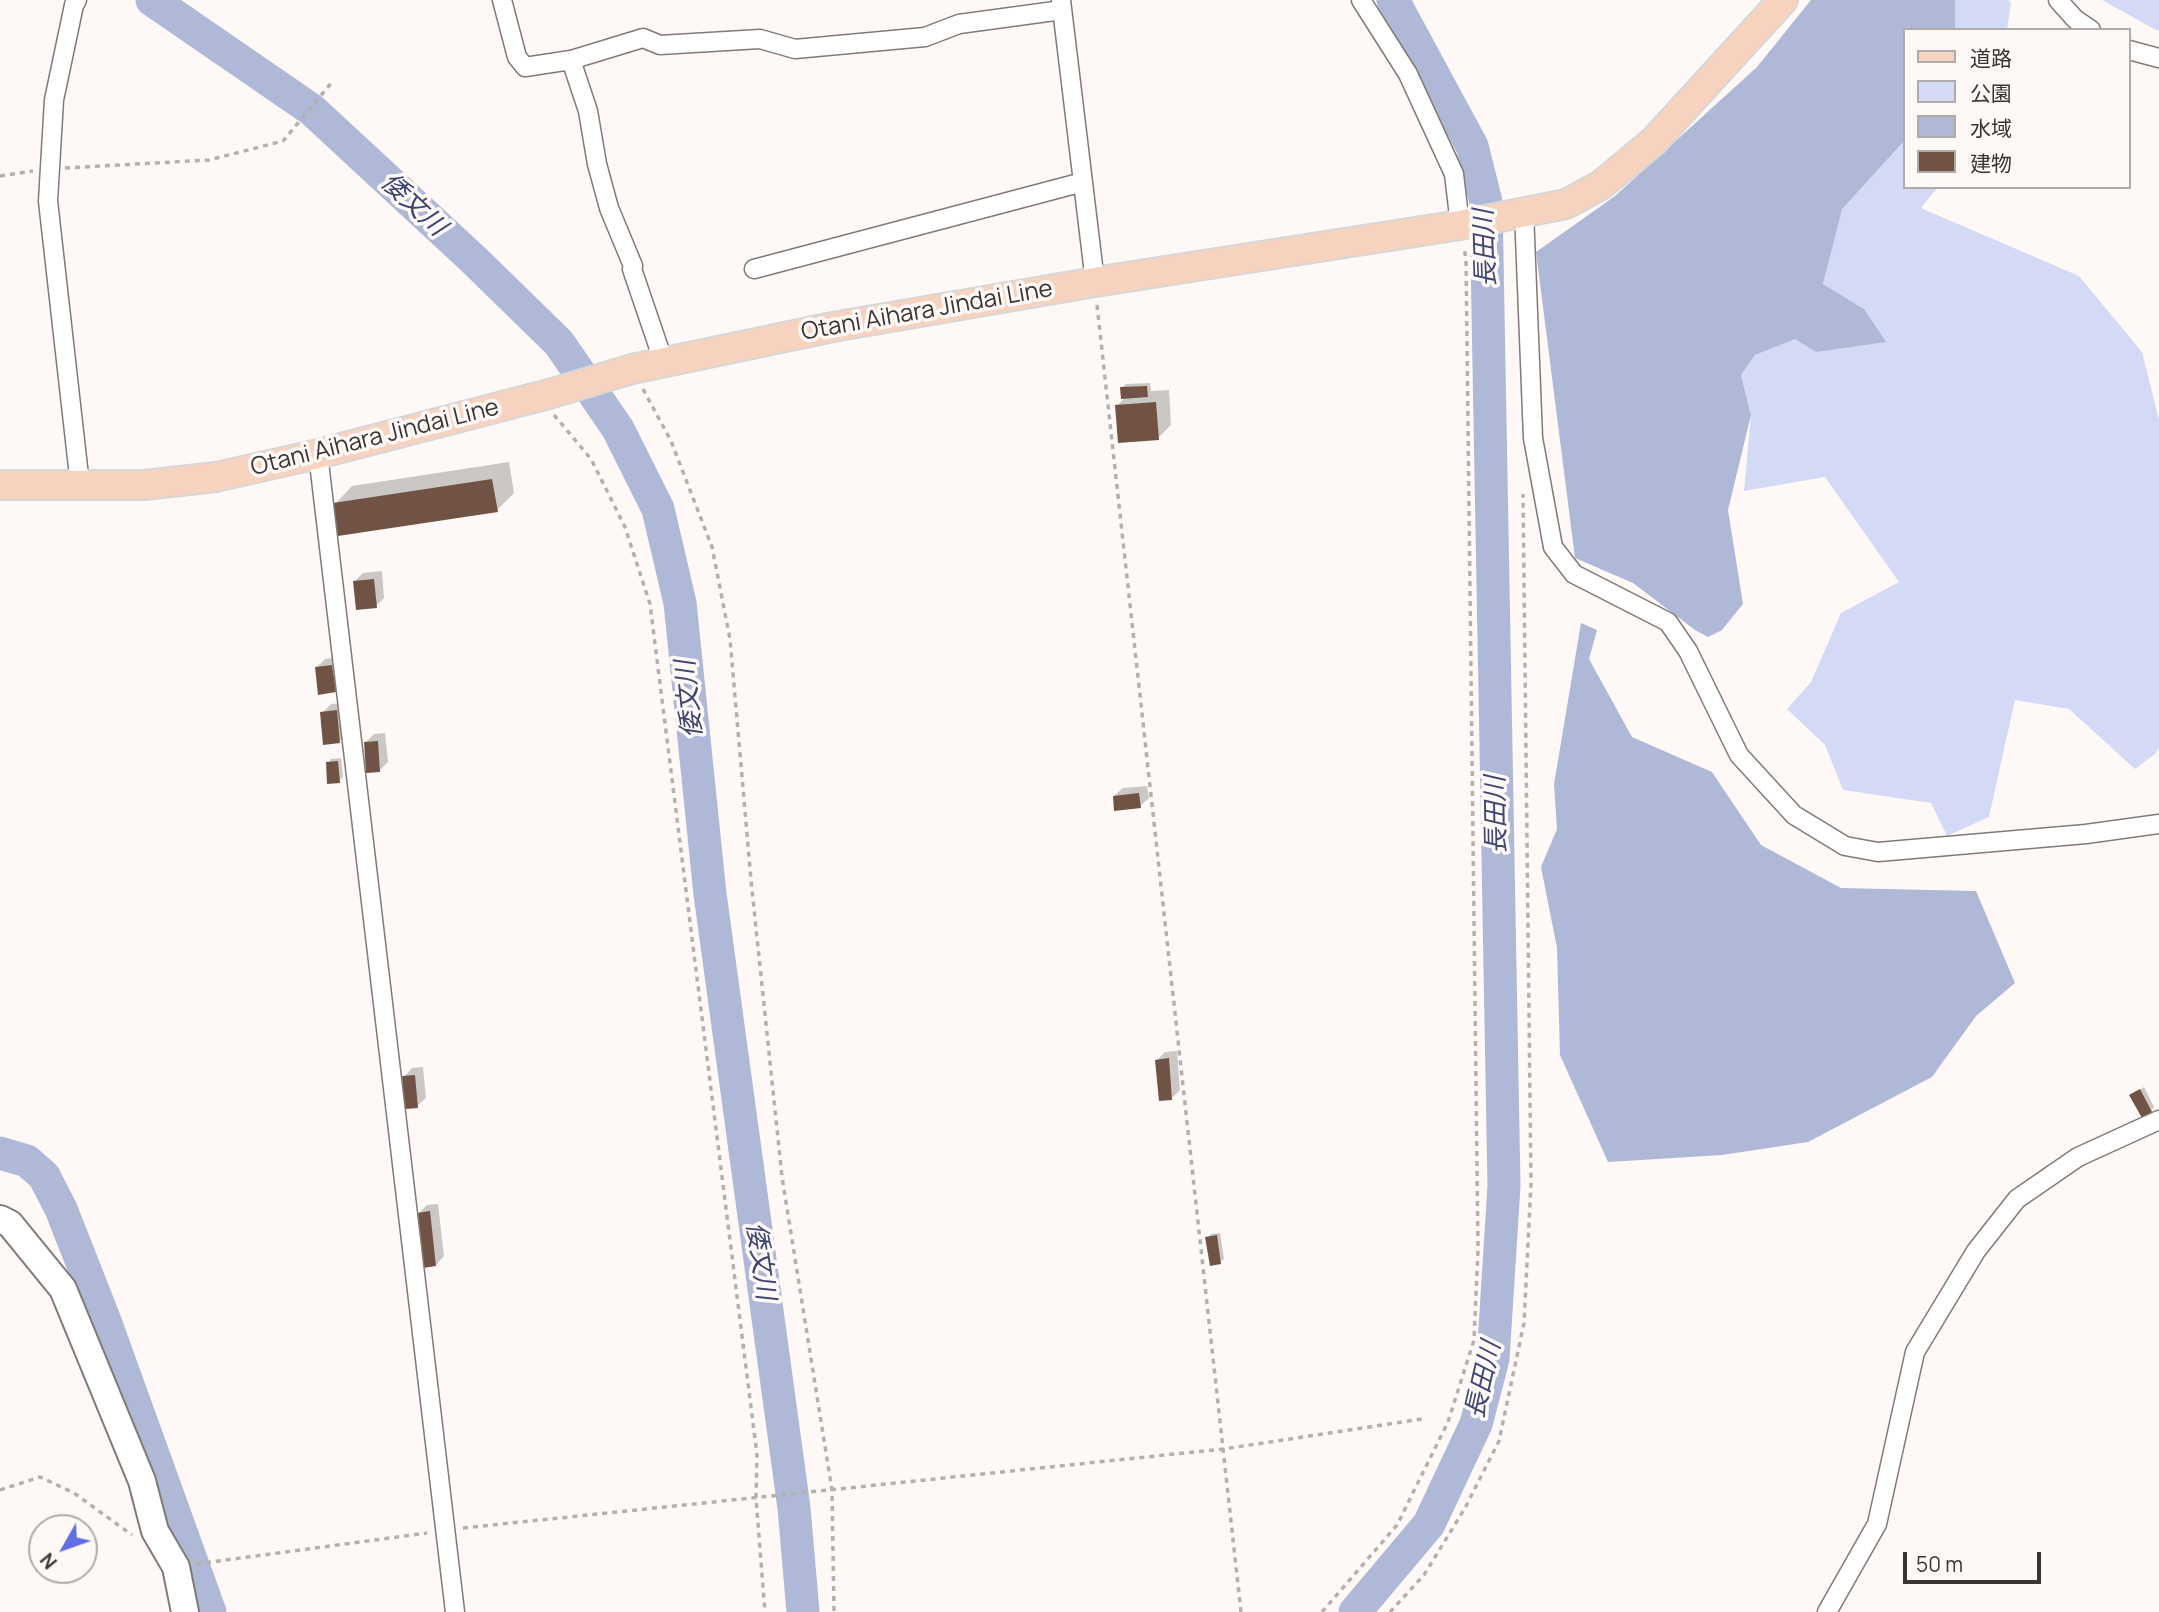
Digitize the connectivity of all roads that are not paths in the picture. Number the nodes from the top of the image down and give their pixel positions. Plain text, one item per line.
1 (502, 0) edge
2 (1361, 0) edge
3 (1783, 0) edge
4 (2058, 0) edge
5 (76, 3) edge
6 (1061, 5) edge
7 (2088, 28) edge
8 (2131, 51) edge
9 (2159, 58) edge
10 (571, 60) junction
11 (1083, 182) junction
12 (1516, 213) junction
13 (1460, 225) junction
14 (754, 269) dead end
15 (1095, 282) junction
16 (664, 363) junction
17 (318, 454) junction
18 (0, 485) edge
19 (80, 485) junction
20 (2159, 824) edge
21 (2159, 1120) edge
22 (3, 1225) edge
23 (185, 1612) edge
24 (455, 1612) edge
25 (1827, 1612) edge

1 - 10 street
2 - 13 street
3 - 12 main road, Otani Aihara Jindai Line
4 - 7 street
5 - 19 street
6 - 10 street
6 - 11 street
8 - 9 street
10 - 16 street
11 - 14 street
11 - 15 street
12 - 13 main road, Otani Aihara Jindai Line
12 - 20 street
13 - 15 main road, Otani Aihara Jindai Line
15 - 16 main road, Otani Aihara Jindai Line
16 - 17 main road, Otani Aihara Jindai Line
17 - 19 main road, Otani Aihara Jindai Line
17 - 24 street
18 - 19 main road, Otani Aihara Jindai Line
21 - 25 street
22 - 23 street

